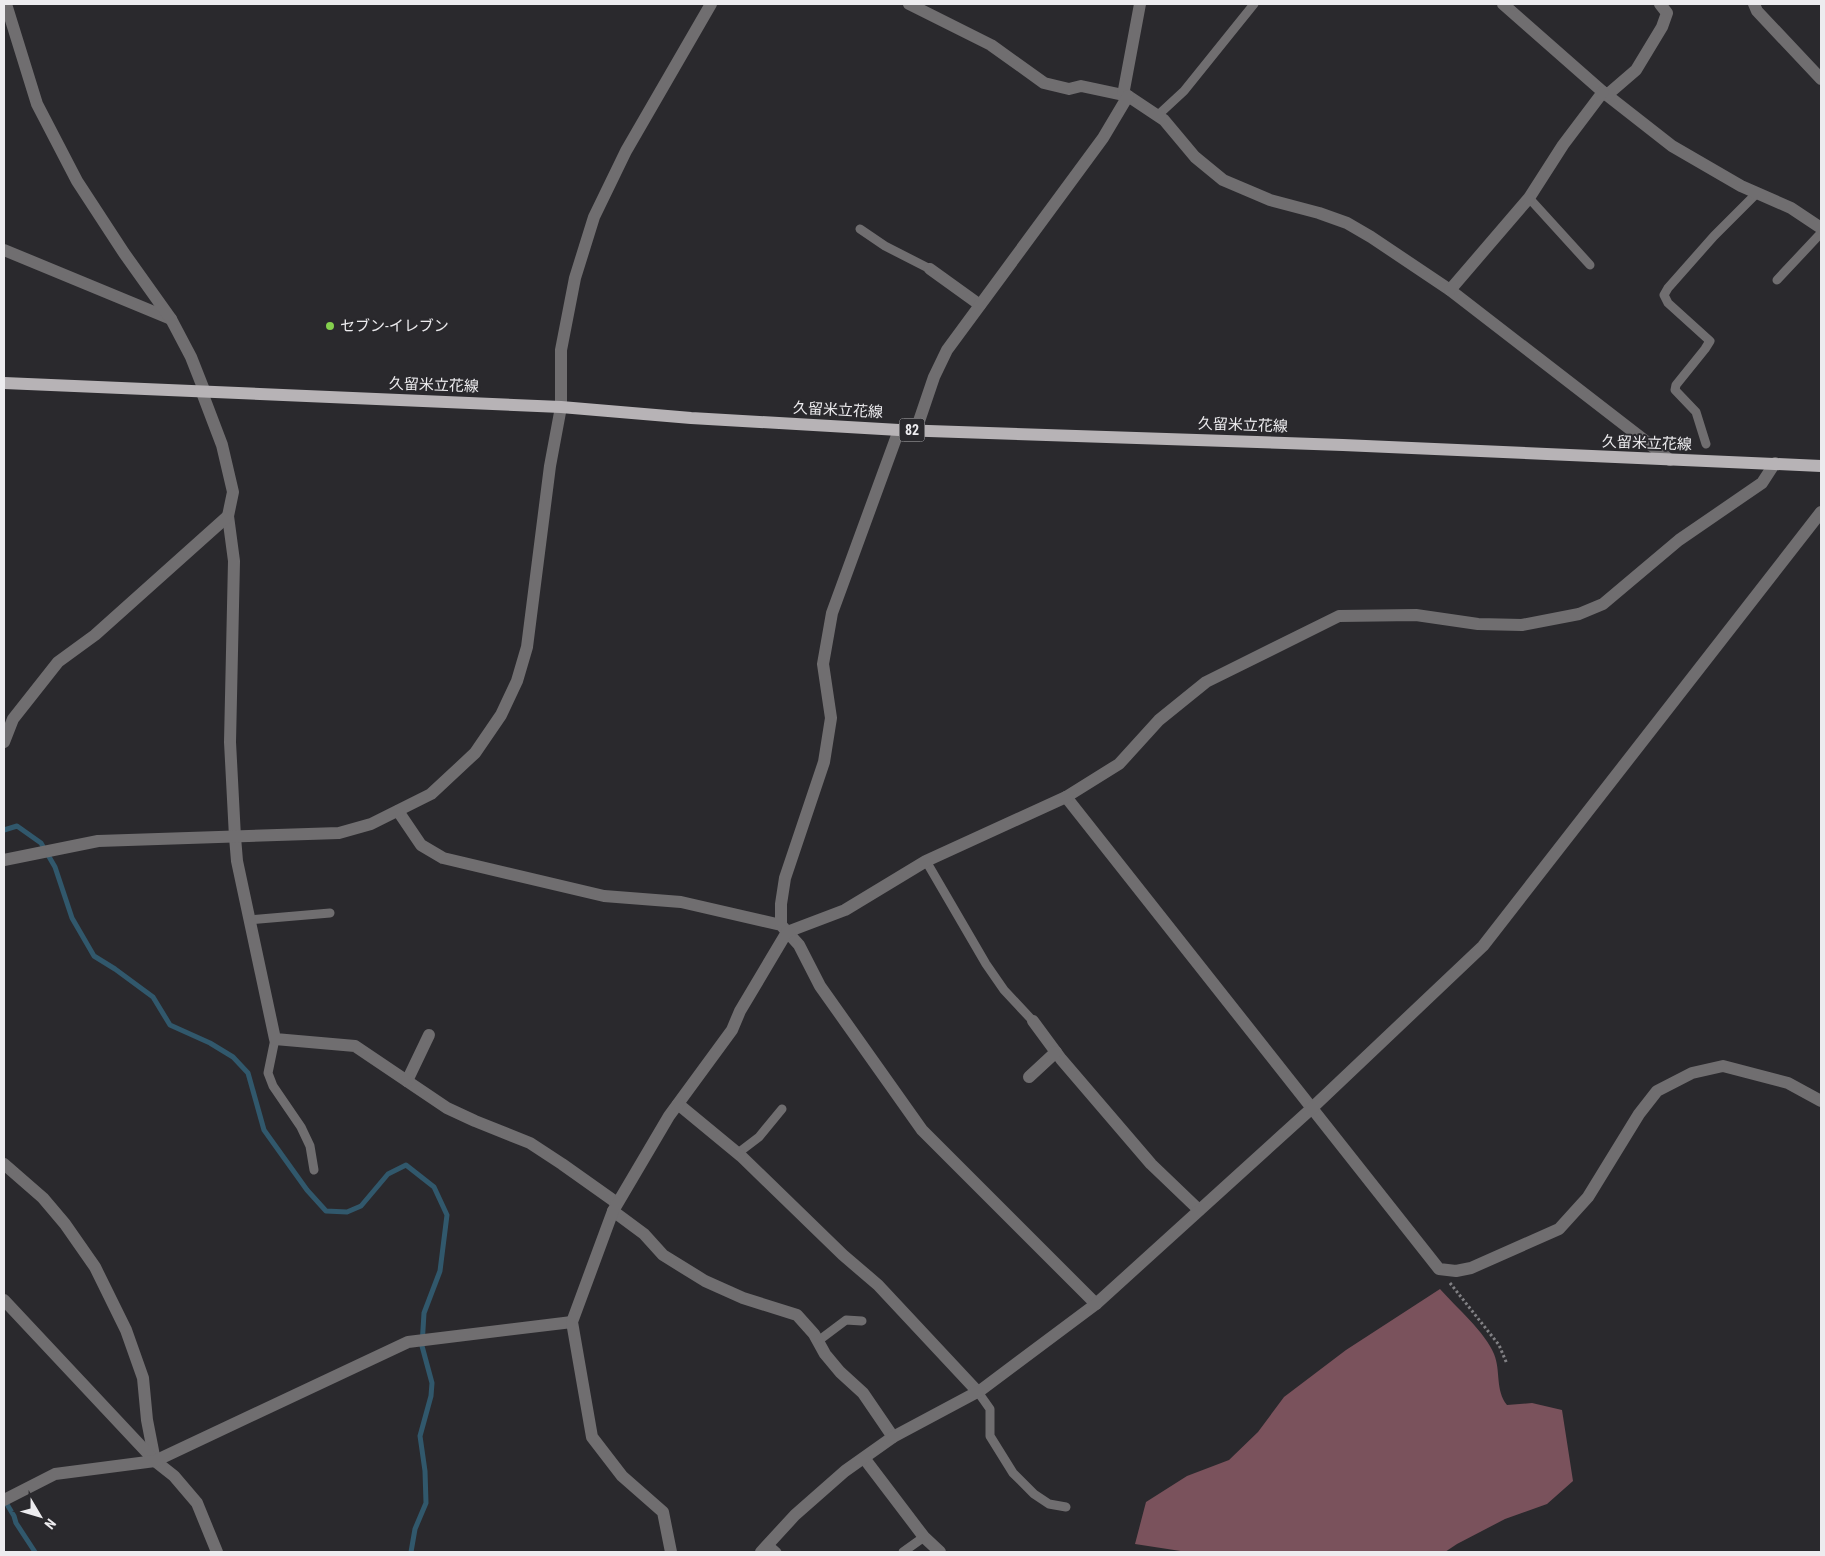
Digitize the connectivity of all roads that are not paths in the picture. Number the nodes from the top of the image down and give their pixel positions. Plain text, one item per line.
1 (711, 4) edge
2 (909, 4) edge
3 (1140, 4) edge
4 (1254, 4) edge
5 (1504, 4) edge
6 (1660, 4) edge
7 (1754, 4) edge
8 (6, 6) edge
9 (1821, 79) edge
10 (1605, 94) junction
11 (1126, 95) junction
12 (1157, 116) junction
13 (1757, 193) junction
14 (1529, 198) junction
15 (1821, 228) edge
16 (860, 229) dead end
17 (1821, 233) edge
18 (4, 250) edge
19 (1590, 265) dead end
20 (930, 269) joint
21 (1776, 280) dead end
22 (1450, 290) junction
23 (980, 305) junction
24 (171, 319) junction
25 (4, 383) edge
26 (204, 390) junction
27 (561, 407) junction
28 (899, 430) junction
29 (916, 430) junction
30 (1706, 444) dead end
31 (1670, 460) junction
32 (1775, 463) junction
33 (1821, 466) edge
34 (1821, 512) edge
35 (228, 516) junction
36 (4, 742) edge
37 (1066, 797) junction
38 (398, 811) junction
39 (235, 837) junction
40 (4, 860) edge
41 (926, 861) junction
42 (330, 913) dead end
43 (249, 920) junction
44 (784, 929) junction
45 (1033, 1021) joint
46 (429, 1035) dead end
47 (275, 1040) junction
48 (1056, 1052) junction
49 (1029, 1077) dead end
50 (407, 1081) junction
51 (1821, 1100) edge
52 (678, 1104) junction
53 (782, 1109) dead end
54 (1311, 1109) junction
55 (738, 1153) junction
56 (4, 1164) edge
57 (314, 1170) dead end
58 (615, 1207) junction
59 (1199, 1210) junction
60 (4, 1300) edge
61 (1096, 1304) junction
62 (862, 1321) dead end
63 (572, 1322) junction
64 (818, 1341) junction
65 (978, 1392) junction
66 (893, 1437) junction
67 (864, 1458) junction
68 (155, 1461) junction
69 (4, 1500) edge
70 (1066, 1507) dead end
71 (924, 1537) junction
72 (769, 1550) edge
73 (217, 1552) edge
74 (671, 1552) edge
75 (903, 1552) edge
76 (940, 1552) edge

1 - 27 street
2 - 11 street
3 - 11 street
4 - 12 lane
5 - 10 street
6 - 10 street
7 - 9 street
8 - 24 street
10 - 13 street
10 - 14 street
11 - 12 street
11 - 23 street
12 - 22 street
13 - 15 street
13 - 30 lane
14 - 19 lane
14 - 22 street
16 - 20 lane
17 - 21 lane
18 - 24 street
20 - 23 street
22 - 31 street
23 - 29 street
24 - 26 street
25 - 26 main road, 久留米立花線 / 82
26 - 27 main road, 久留米立花線 / 82
26 - 35 street
27 - 28 main road, 久留米立花線 / 82
27 - 38 street
28 - 29 main road, 久留米立花線 / 82
28 - 44 street
29 - 31 main road, 久留米立花線 / 82
31 - 32 main road, 久留米立花線 / 82
32 - 33 main road, 久留米立花線 / 82
32 - 37 street
34 - 54 street
35 - 36 street
35 - 39 street
37 - 41 street
37 - 54 street
38 - 39 street
38 - 44 street
39 - 40 street
39 - 43 street
41 - 44 street
41 - 45 lane
42 - 43 lane
43 - 47 street
44 - 52 street
44 - 61 street
45 - 48 street
46 - 50 street
47 - 50 street
47 - 57 lane
48 - 49 street
48 - 59 street
50 - 58 street
51 - 54 street
52 - 55 street
52 - 58 street
53 - 55 lane
54 - 59 street
55 - 65 street
56 - 68 street
58 - 63 street
58 - 64 street
59 - 61 street
60 - 68 street
61 - 65 street
62 - 64 lane
63 - 68 street
63 - 74 street
64 - 66 street
65 - 66 street
65 - 70 lane
66 - 67 street
67 - 71 street
67 - 72 street
68 - 69 street
68 - 73 street
71 - 75 lane
71 - 76 street

